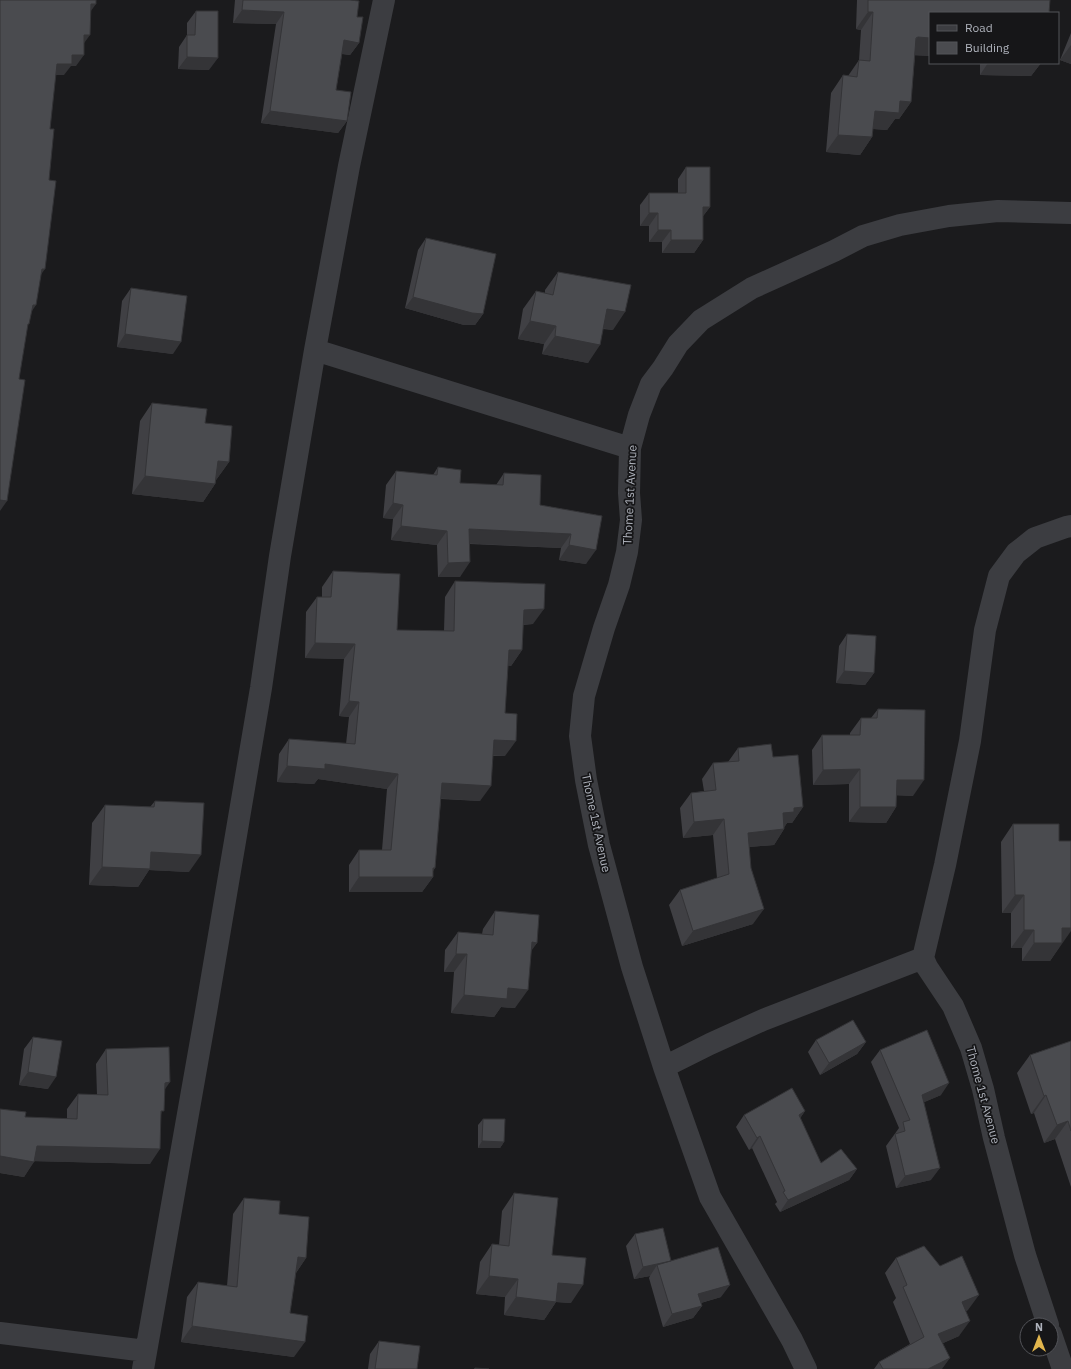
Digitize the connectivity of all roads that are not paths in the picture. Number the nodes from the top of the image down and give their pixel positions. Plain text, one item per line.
1 (384, 0) edge
2 (1071, 213) edge
3 (315, 350) junction
4 (630, 448) junction
5 (1071, 526) edge
6 (923, 958) junction
7 (664, 1066) junction
8 (1045, 1317) edge
9 (0, 1334) edge
10 (1059, 1356) edge
11 (144, 1360) edge
12 (806, 1369) edge
13 (1064, 1369) edge

1 - 3 street
2 - 4 street, Thome 1st Avenue
3 - 4 street
3 - 11 street
4 - 7 street, Thome 1st Avenue
5 - 6 street
6 - 7 street
6 - 8 street, Thome 1st Avenue
7 - 12 street, Thome 1st Avenue
9 - 11 street
10 - 13 street

